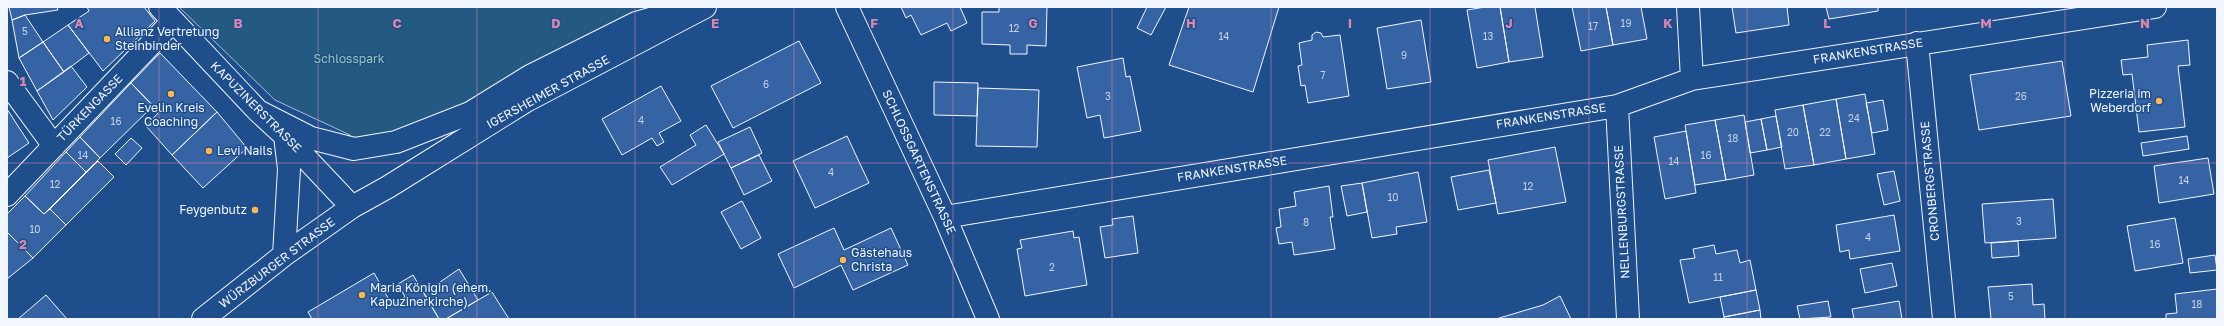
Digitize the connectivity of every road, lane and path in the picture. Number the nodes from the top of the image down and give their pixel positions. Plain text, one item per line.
1 (694, 7) edge
2 (705, 7) edge
3 (847, 7) edge
4 (1688, 7) edge
5 (2155, 7) edge
6 (166, 14) edge
7 (1917, 43) junction
8 (1692, 79) junction
9 (7, 82) edge
10 (1617, 106) junction
11 (258, 111) junction
12 (285, 136) junction
13 (54, 146) junction
14 (7, 195) edge
15 (352, 207) junction
16 (945, 217) junction
17 (284, 255) junction
18 (203, 319) edge
19 (988, 319) edge
20 (1628, 319) edge
21 (1944, 319) edge

1 - 11 street
2 - 15 street, IGERSHEIMER STRASSE
3 - 16 street, SCHLOSSGARTENSTRASSE
4 - 8 street
5 - 7 street, FRANKENSTRASSE
6 - 11 street, KAPUZINERSTRASSE
6 - 13 street, TÜRKENGASSE
7 - 8 street, FRANKENSTRASSE
7 - 21 street, CRONBERGSTRASSE
8 - 10 street, FRANKENSTRASSE
9 - 13 street
10 - 16 street, FRANKENSTRASSE
10 - 20 street, NELLENBURGSTRASSE
11 - 12 street, KAPUZINERSTRASSE
12 - 15 street, KAPUZINERSTRASSE
12 - 17 street
13 - 14 street, TÜRKENGASSE
15 - 17 street, WÜRZBURGER STRASSE
16 - 19 street, SCHLOSSGARTENSTRASSE
17 - 18 street, WÜRZBURGER STRASSE

